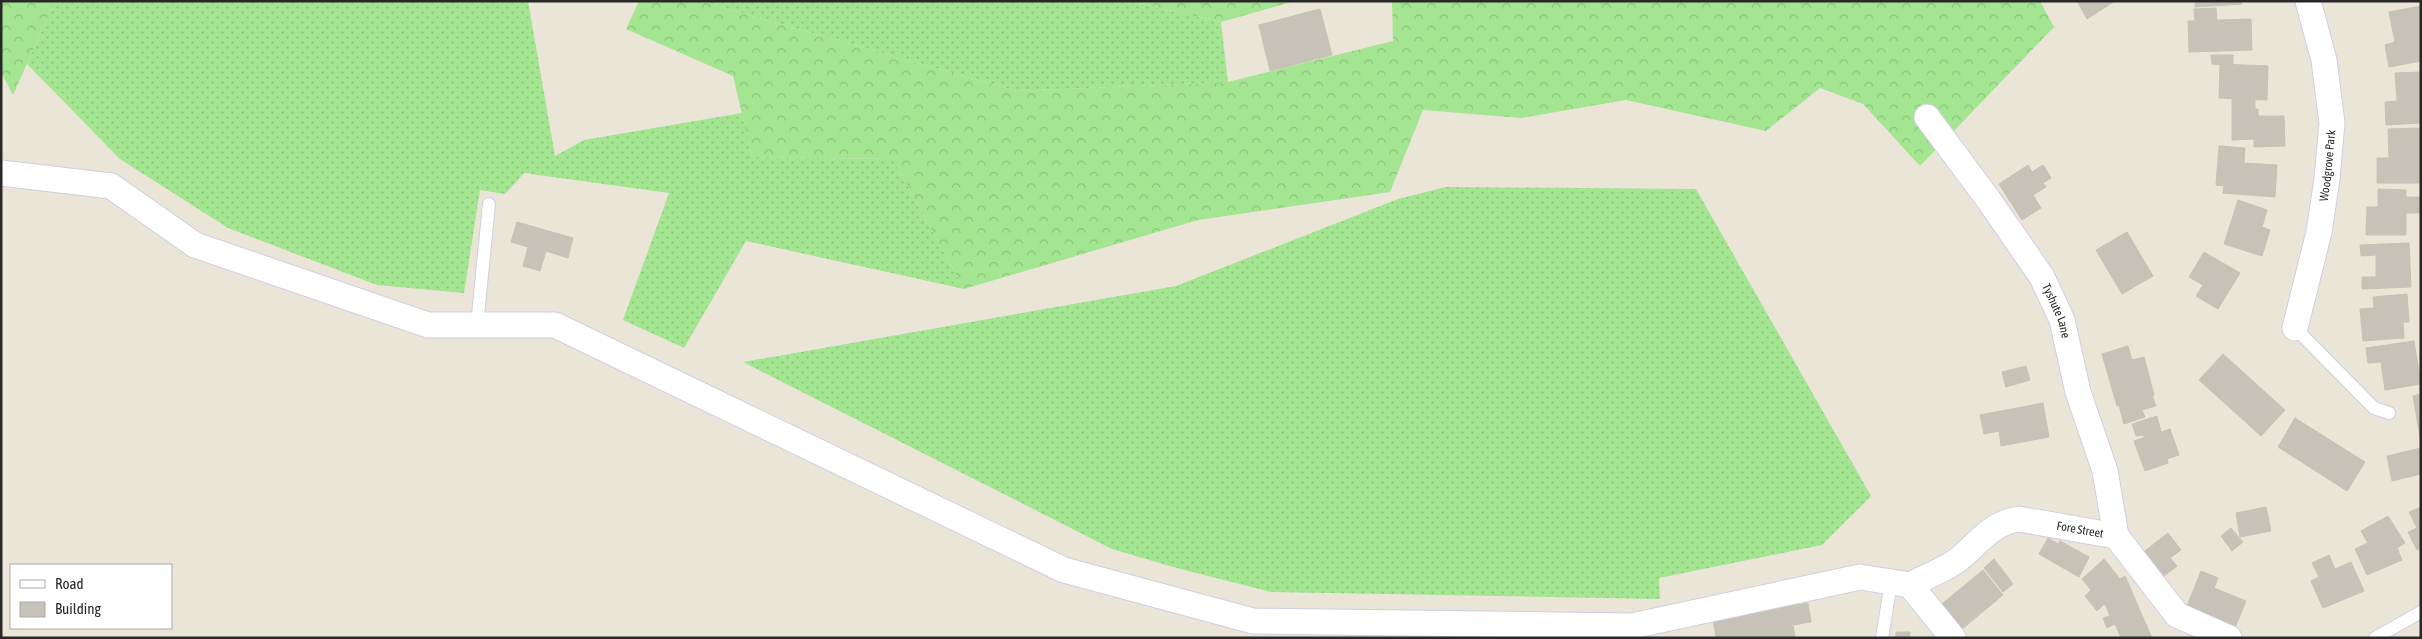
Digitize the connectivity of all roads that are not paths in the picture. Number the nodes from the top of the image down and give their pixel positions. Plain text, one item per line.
1 (2308, 1) edge
2 (1927, 117) dead end
3 (1, 173) edge
4 (489, 204) dead end
5 (477, 325) junction
6 (2295, 328) joint
7 (2389, 413) dead end
8 (2116, 536) junction
9 (1900, 583) junction
10 (2421, 612) edge
11 (1882, 638) edge
12 (1953, 638) edge
13 (2229, 638) edge
14 (2375, 638) edge

1 - 6 street, Woodgrove Park
2 - 8 street, Tyshute Lane
3 - 5 street
4 - 5 lane
5 - 9 street
6 - 7 lane
8 - 9 street, Fore Street
8 - 13 street, Fore Street
9 - 11 lane
9 - 12 street
10 - 14 lane

